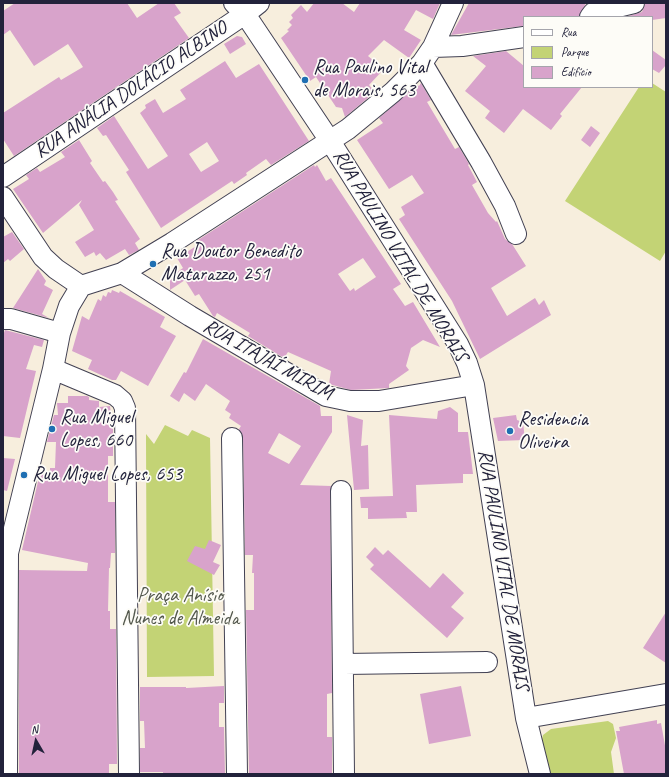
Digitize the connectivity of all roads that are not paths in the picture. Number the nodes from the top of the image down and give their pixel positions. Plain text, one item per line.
1 (453, 3) edge
2 (634, 3) edge
3 (246, 7) edge
4 (593, 11) edge
5 (523, 37) edge
6 (427, 55) junction
7 (330, 141) junction
8 (3, 177) edge
9 (3, 197) edge
10 (516, 234) dead end
11 (122, 273) junction
12 (81, 286) junction
13 (3, 319) edge
14 (60, 333) junction
15 (53, 369) junction
16 (474, 385) junction
17 (232, 438) dead end
18 (341, 491) dead end
19 (487, 662) dead end
20 (344, 664) junction
21 (666, 694) edge
22 (526, 718) junction
23 (5, 732) edge
24 (7, 774) edge
25 (129, 774) edge
26 (237, 774) edge
27 (344, 774) edge
28 (540, 774) edge

1 - 6 street
2 - 4 street
3 - 7 street, RUA PAULINO VITAL DE MORAIS
3 - 8 street, RUA ANÁLIA DOLÁCIO ALBINO
5 - 6 street
6 - 7 street
6 - 10 street
7 - 11 street
7 - 16 street, RUA PAULINO VITAL DE MORAIS
9 - 12 street
11 - 12 street
11 - 16 street, RUA ITAJAÍ MIRIM
12 - 14 street
13 - 14 street
14 - 15 street
15 - 23 street
15 - 25 street
16 - 22 street, RUA PAULINO VITAL DE MORAIS
17 - 26 street
18 - 20 street
19 - 20 street
20 - 27 street
21 - 22 street
22 - 28 street, RUA PAULINO VITAL DE MORAIS
23 - 24 street

